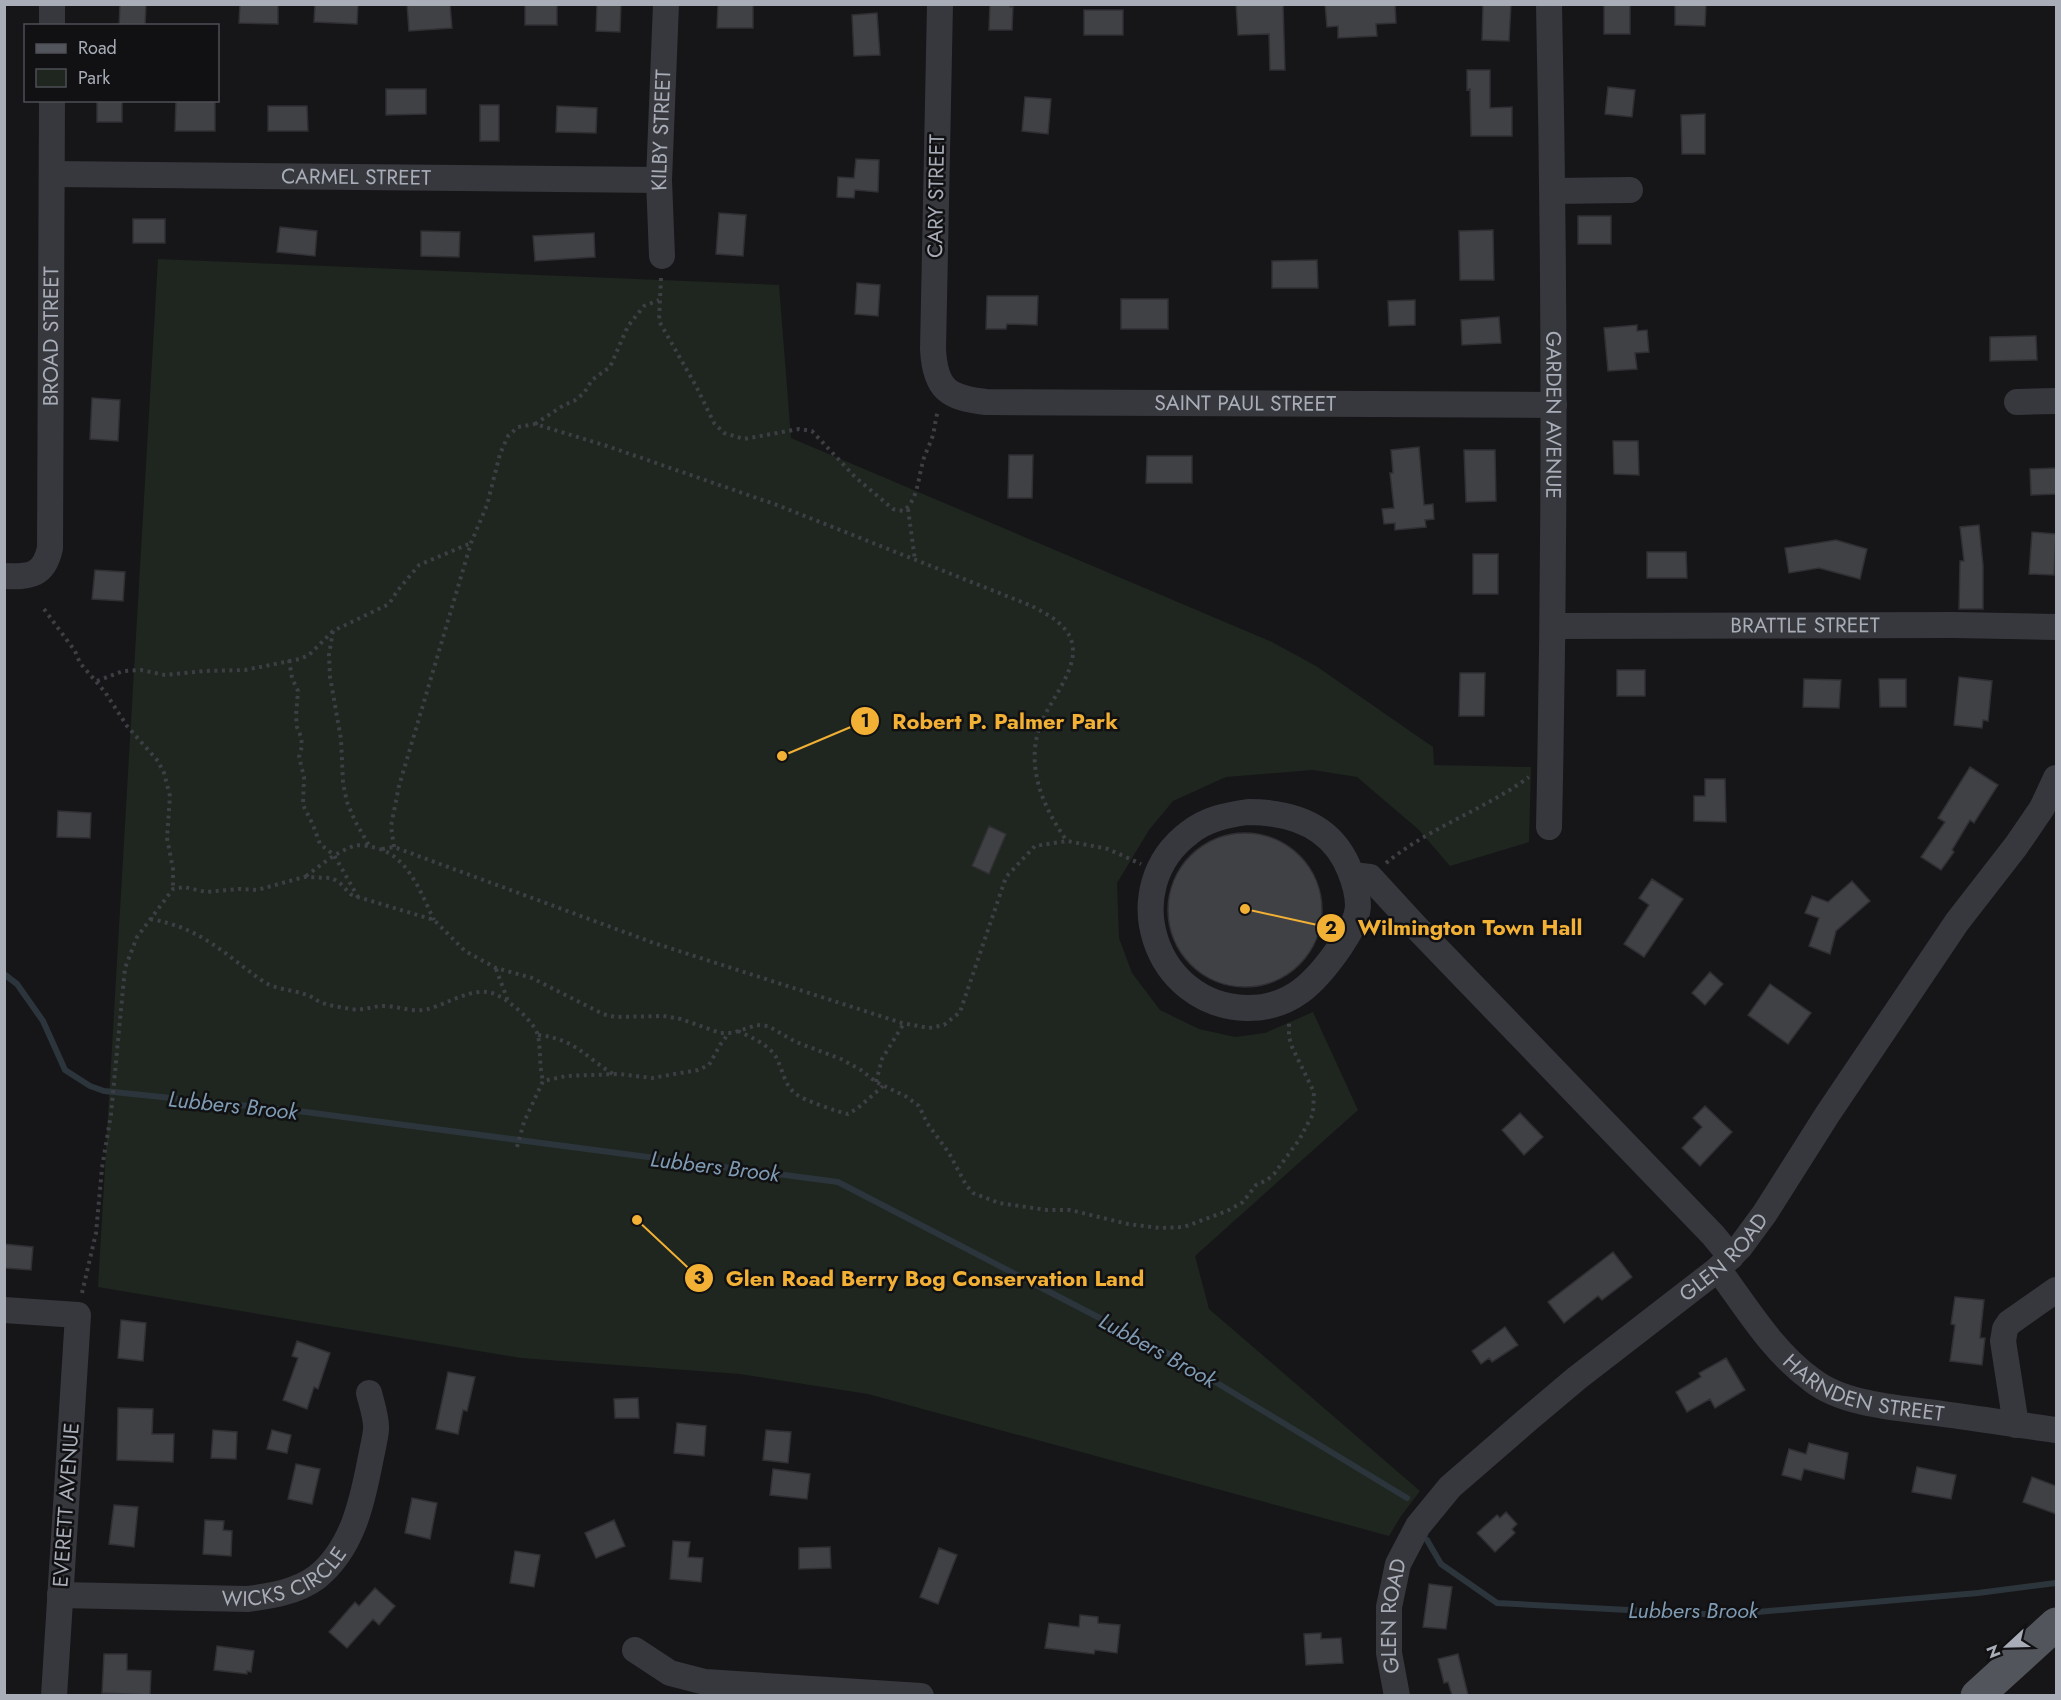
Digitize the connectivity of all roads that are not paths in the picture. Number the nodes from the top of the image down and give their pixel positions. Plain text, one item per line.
1 (52, 4) edge
2 (666, 4) edge
3 (940, 4) edge
4 (1548, 4) edge
5 (52, 24) edge
6 (52, 102) edge
7 (52, 174) junction
8 (659, 180) junction
9 (1630, 190) dead end
10 (1553, 191) junction
11 (662, 256) road end
12 (947, 390) joint
13 (2056, 401) edge
14 (2017, 402) dead end
15 (1554, 405) junction
16 (4, 576) edge
17 (1553, 626) junction
18 (2056, 627) edge
19 (2056, 778) edge
20 (1549, 827) dead end
21 (1361, 876) junction
22 (1725, 1263) junction
23 (2056, 1290) edge
24 (4, 1310) edge
25 (369, 1394) dead end
26 (2016, 1425) junction
27 (2056, 1430) edge
28 (60, 1595) junction
29 (2056, 1624) edge
30 (635, 1650) dead end
31 (54, 1695) edge
32 (921, 1695) edge
33 (1397, 1695) edge
34 (1977, 1695) edge

1 - 5 street
2 - 8 street, KILBY STREET
3 - 12 street, CARY STREET
4 - 10 street, GARDEN AVENUE
6 - 7 street, BROAD STREET
7 - 8 street, CARMEL STREET
7 - 16 street, BROAD STREET
8 - 11 street, KILBY STREET
9 - 10 street
10 - 15 street, GARDEN AVENUE
12 - 15 street, SAINT PAUL STREET
13 - 14 street
15 - 17 street, GARDEN AVENUE
17 - 18 street, BRATTLE STREET
17 - 20 street, GARDEN AVENUE
19 - 22 street, GLEN ROAD
21 - 21 street
21 - 22 street, HARNDEN STREET
22 - 26 street, HARNDEN STREET
22 - 33 street, GLEN ROAD
23 - 26 street
24 - 28 street, EVERETT AVENUE
25 - 28 street, WICKS CIRCLE
26 - 27 street, HARNDEN STREET
28 - 31 street, EVERETT AVENUE
29 - 34 main road
30 - 32 street

